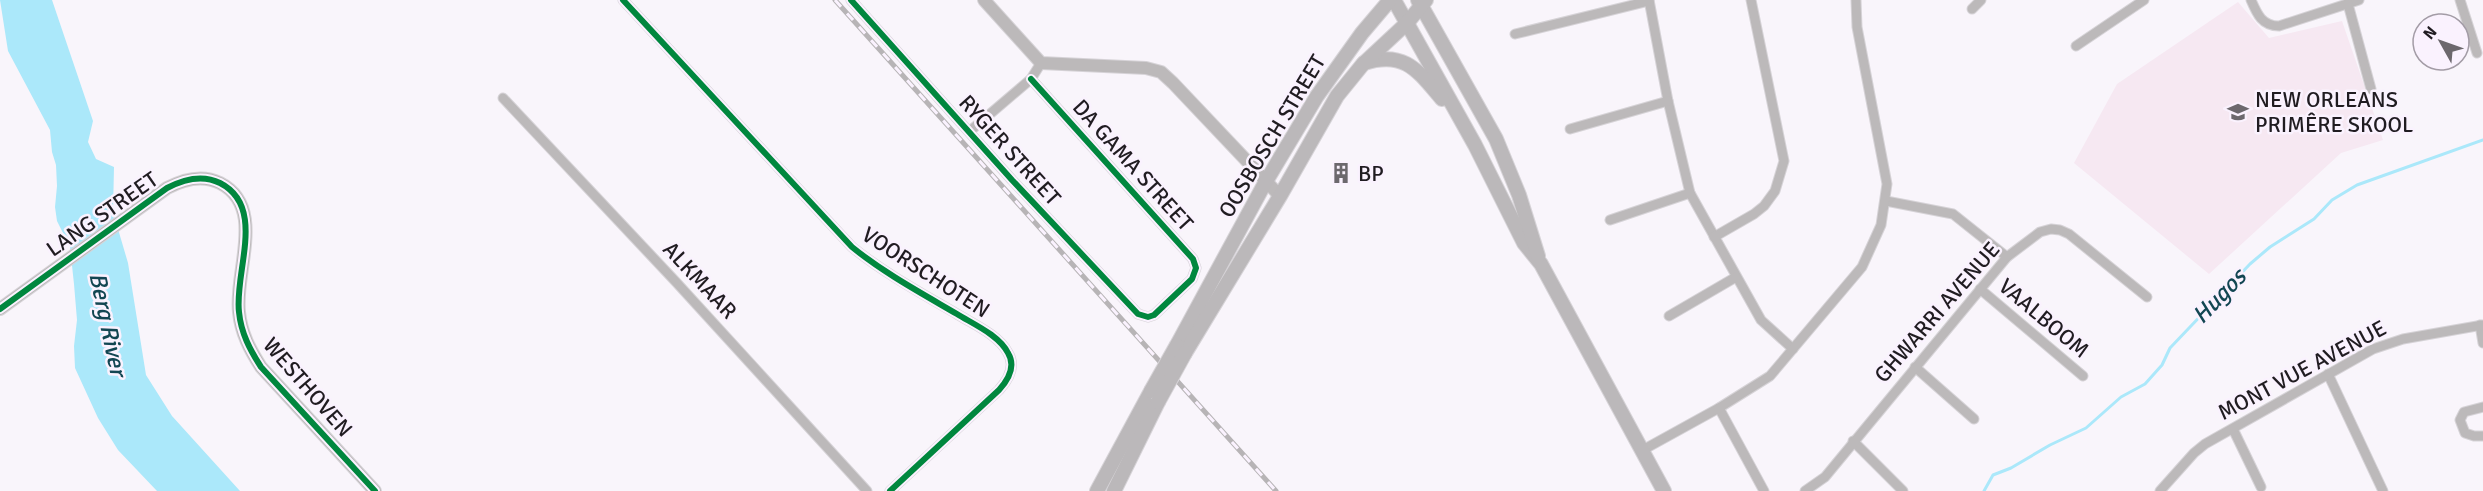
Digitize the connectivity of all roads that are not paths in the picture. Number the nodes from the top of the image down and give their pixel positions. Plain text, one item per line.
1 (623, 0) edge
2 (851, 0) edge
3 (984, 0) edge
4 (1392, 0) edge
5 (1649, 0) edge
6 (1751, 0) edge
7 (1856, 0) edge
8 (1981, 0) edge
9 (2144, 0) edge
10 (2251, 0) edge
11 (2359, 0) edge
12 (2460, 0) edge
13 (1422, 2) edge
14 (2348, 4) junction
15 (1972, 9) dead end
16 (1407, 23) junction
17 (1515, 34) dead end
18 (2076, 46) dead end
19 (2477, 53) dead end
20 (1041, 63) junction
21 (1363, 64) junction
22 (1031, 79) junction
23 (2371, 89) dead end
24 (503, 98) dead end
25 (1668, 101) junction
26 (1570, 129) dead end
27 (970, 131) junction
28 (1475, 145) junction
29 (1265, 183) junction
30 (232, 191) joint
31 (1690, 193) junction
32 (1280, 196) junction
33 (1886, 201) junction
34 (1610, 220) dead end
35 (1714, 237) junction
36 (2007, 257) junction
37 (1541, 264) junction
38 (1736, 277) junction
39 (1980, 289) junction
40 (2146, 297) dead end
41 (0, 309) edge
42 (1669, 316) dead end
43 (1148, 317) joint
44 (2481, 325) edge
45 (2483, 344) edge
46 (1181, 349) junction
47 (1793, 349) junction
48 (1915, 367) junction
49 (2328, 374) junction
50 (2083, 376) dead end
51 (1154, 396) junction
52 (2483, 407) edge
53 (1719, 408) junction
54 (1974, 419) dead end
55 (2233, 429) junction
56 (2483, 436) edge
57 (1853, 441) junction
58 (1641, 451) junction
59 (2261, 487) dead end
60 (375, 491) edge
61 (867, 491) edge
62 (890, 491) edge
63 (1096, 491) edge
64 (1114, 491) edge
65 (1664, 491) edge
66 (1764, 491) edge
67 (1805, 491) edge
68 (1903, 491) edge
69 (2160, 491) edge
70 (2384, 491) edge

1 - 62 street, VOORSCHOTEN
2 - 27 street, RYGER STREET
3 - 20 street
4 - 16 main road
4 - 29 main road, OOSBOSCH STREET
5 - 17 street
5 - 25 street
6 - 35 street
7 - 33 street
8 - 15 street
9 - 18 street
10 - 14 street
11 - 14 street
12 - 19 street
13 - 16 main road, OOSBOSCH STREET
13 - 37 main road
14 - 23 street
16 - 21 main road, OOSBOSCH STREET
16 - 28 main road
20 - 22 street
20 - 29 street
21 - 28 main road
21 - 32 main road, OOSBOSCH STREET
22 - 27 street
22 - 43 street, DA GAMA STREET
24 - 61 street, ALKMAAR
25 - 26 street
25 - 31 street
27 - 43 street, RYGER STREET
28 - 37 main road
29 - 32 street
29 - 46 main road, OOSBOSCH STREET
30 - 41 street, LANG STREET
30 - 60 street, WESTHOVEN
31 - 34 street
31 - 35 street
32 - 46 main road, OOSBOSCH STREET
33 - 36 street
33 - 47 street
35 - 38 street
36 - 39 street, GHWARRI AVENUE
36 - 40 street, GHWARRI AVENUE
37 - 58 main road
38 - 42 street
38 - 47 street
39 - 48 street, GHWARRI AVENUE
39 - 50 street, VAALBOOM
44 - 45 street
44 - 49 street, MONT VUE AVENUE
46 - 51 main road, OOSBOSCH STREET, bridge
47 - 53 street
48 - 54 street
48 - 57 street, GHWARRI AVENUE
49 - 55 street, MONT VUE AVENUE
49 - 70 street
51 - 63 main road, OOSBOSCH STREET
51 - 64 main road, OOSBOSCH STREET
52 - 56 street
53 - 58 street
53 - 66 street
55 - 59 street
55 - 69 street, MONT VUE AVENUE
57 - 67 street, GHWARRI AVENUE
57 - 68 street
58 - 65 main road

